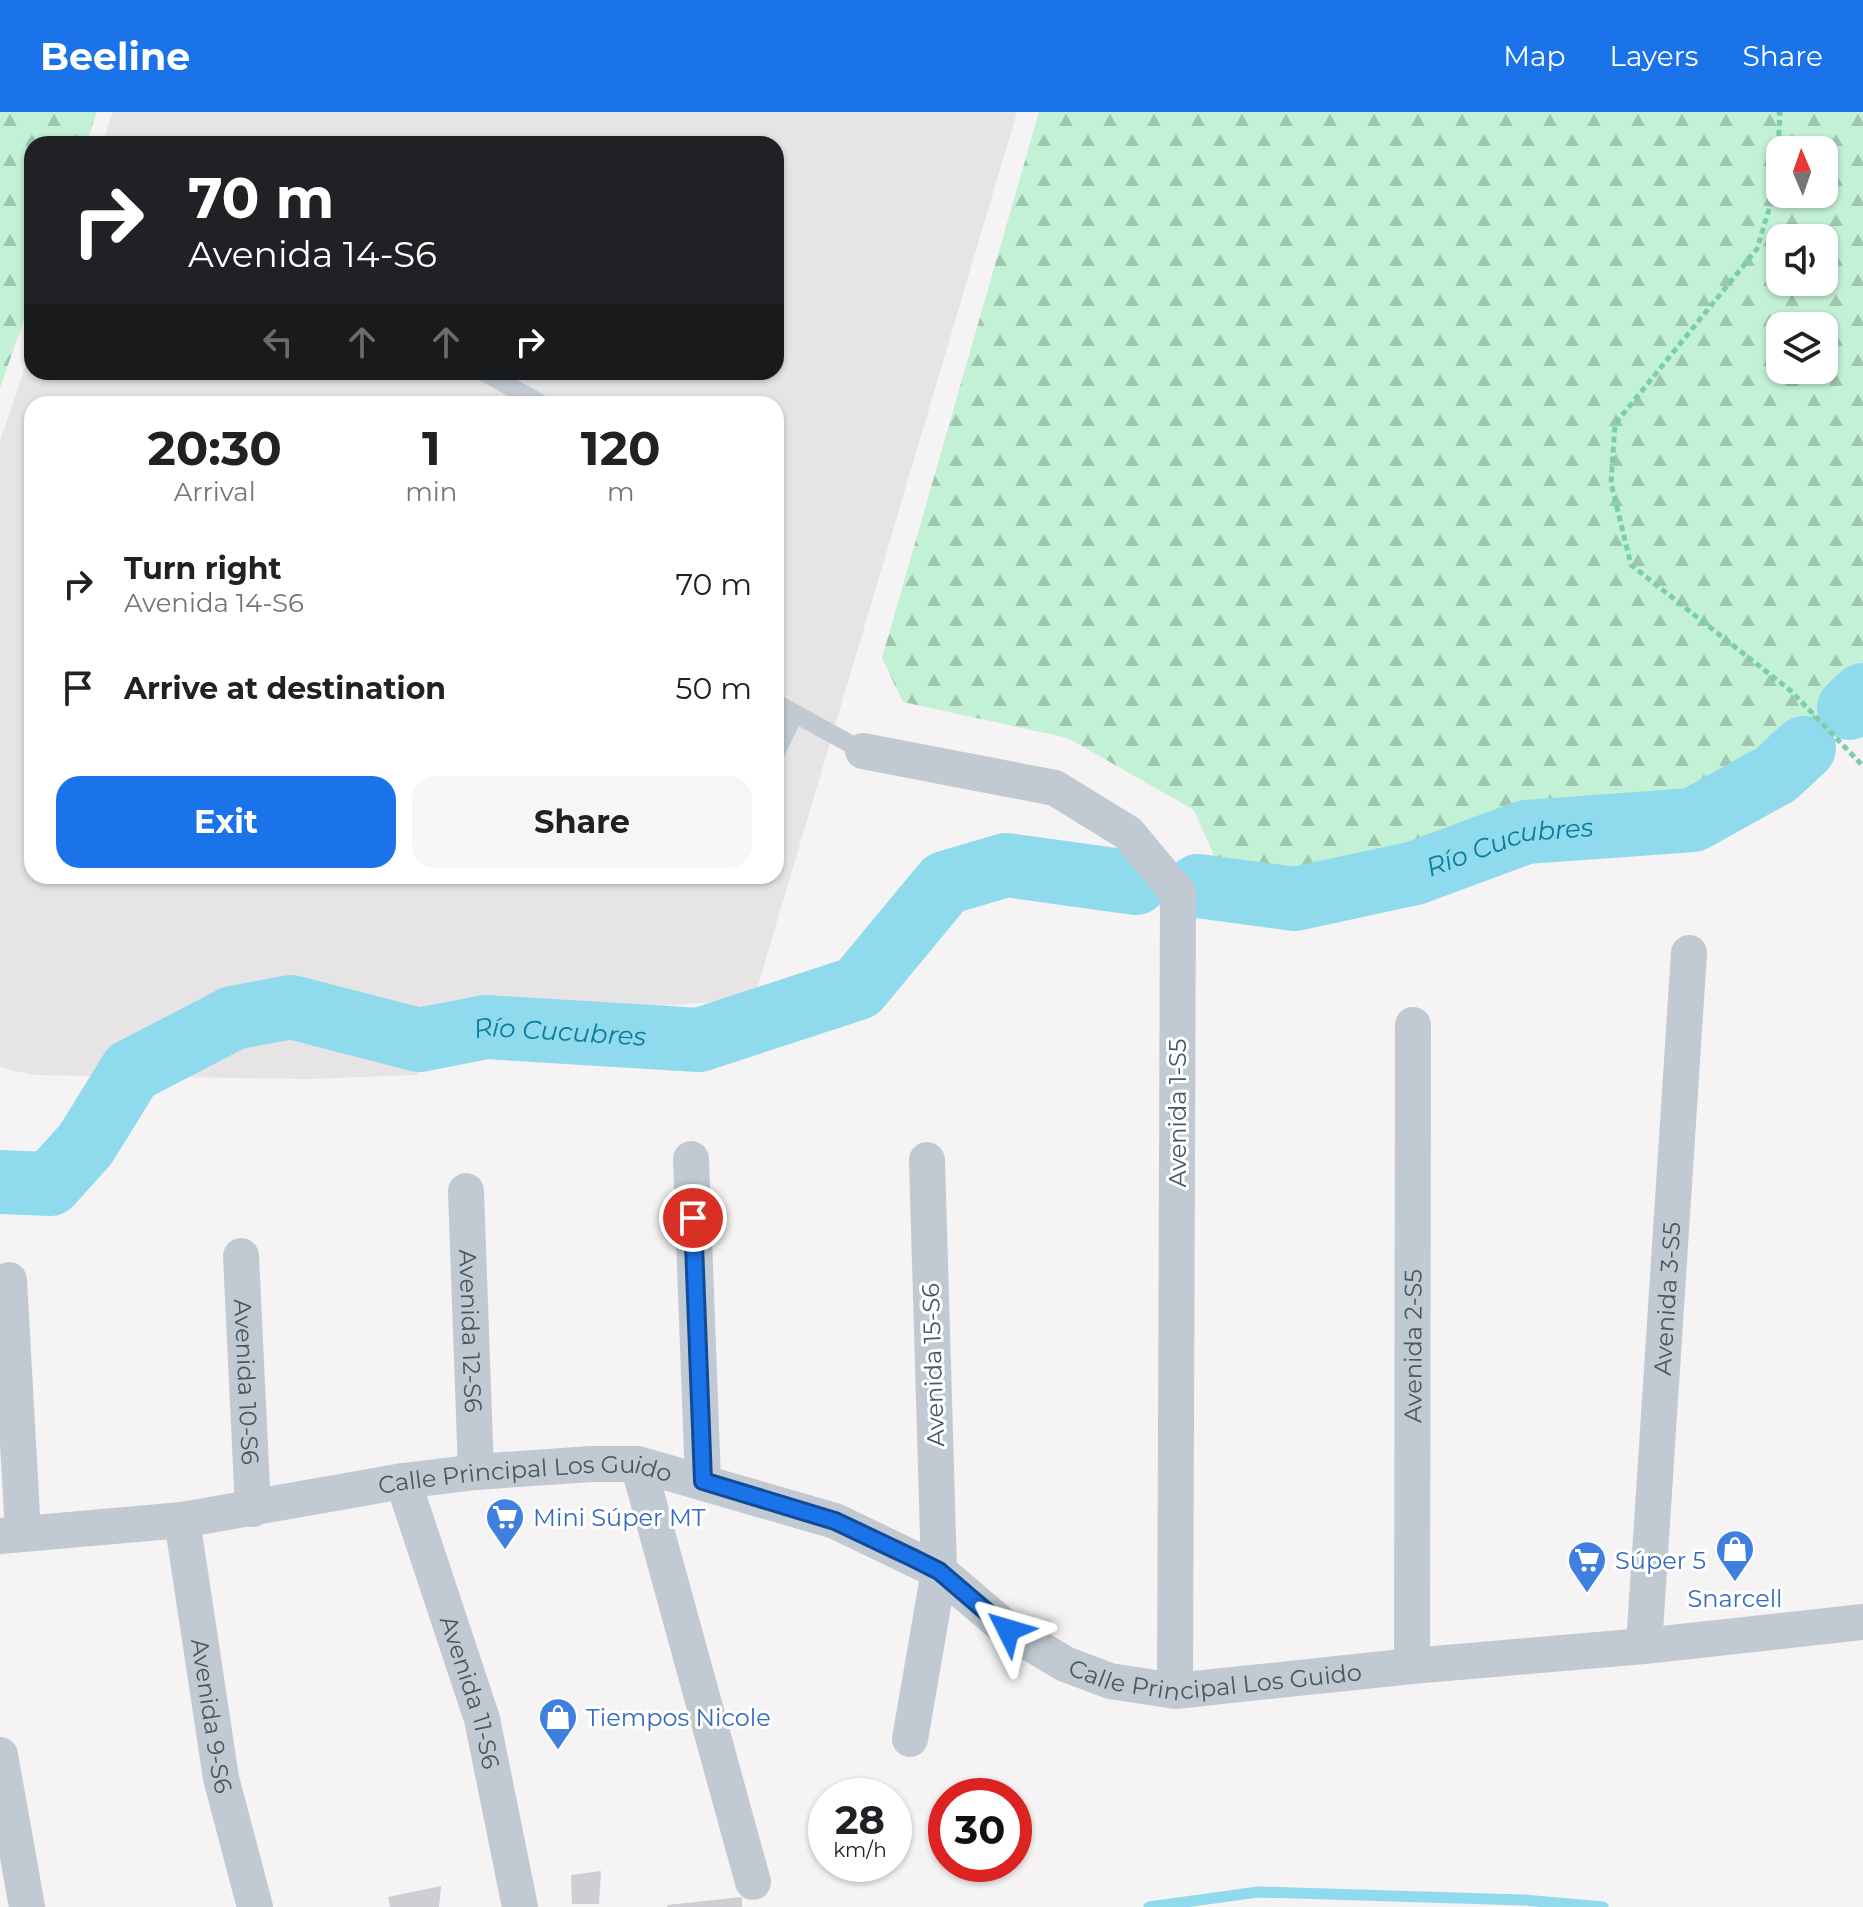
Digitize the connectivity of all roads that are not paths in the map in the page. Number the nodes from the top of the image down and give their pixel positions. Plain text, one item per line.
1 (498, 380) edge
2 (527, 396) edge
3 (784, 708) edge
4 (794, 715) junction
5 (784, 736) edge
6 (863, 751) joint
7 (1689, 953) dead end
8 (1413, 1025) dead end
9 (691, 1159) dead end
10 (927, 1160) dead end
11 (466, 1191) dead end
12 (241, 1256) dead end
13 (9, 1280) dead end
14 (638, 1464) junction
15 (476, 1472) junction
16 (403, 1481) junction
17 (703, 1481) junction
18 (253, 1509) junction
19 (182, 1520) junction
20 (11, 1534) edge
21 (939, 1571) junction
22 (1863, 1622) edge
23 (1644, 1646) junction
24 (1412, 1666) junction
25 (1175, 1691) junction
26 (910, 1739) dead end
27 (0, 1755) edge
28 (753, 1882) dead end
29 (27, 1907) edge
30 (255, 1907) edge
31 (520, 1907) edge

1 - 2 lane
3 - 4 lane
4 - 5 lane
4 - 6 lane
6 - 25 street, Avenida 1-S5
7 - 23 street, Avenida 3-S5
8 - 24 street, Avenida 2-S5
9 - 17 street
10 - 21 street, Avenida 15-S6
11 - 15 street, Avenida 12-S6
12 - 18 street, Avenida 10-S6
13 - 20 street
14 - 15 street, Calle Principal Los Guido
14 - 17 street, Calle Principal Los Guido
14 - 28 street
15 - 16 street, Calle Principal Los Guido
16 - 18 street, Calle Principal Los Guido
16 - 31 street, Avenida 11-S6
17 - 21 street, Calle Principal Los Guido
18 - 19 street, Calle Principal Los Guido
19 - 20 street, Calle Principal Los Guido
19 - 30 street, Avenida 9-S6
21 - 25 street, Calle Principal Los Guido
21 - 26 street, Avenida 15-S6
22 - 23 street, Calle Principal Los Guido
23 - 24 street, Calle Principal Los Guido
24 - 25 street, Calle Principal Los Guido
27 - 29 street

